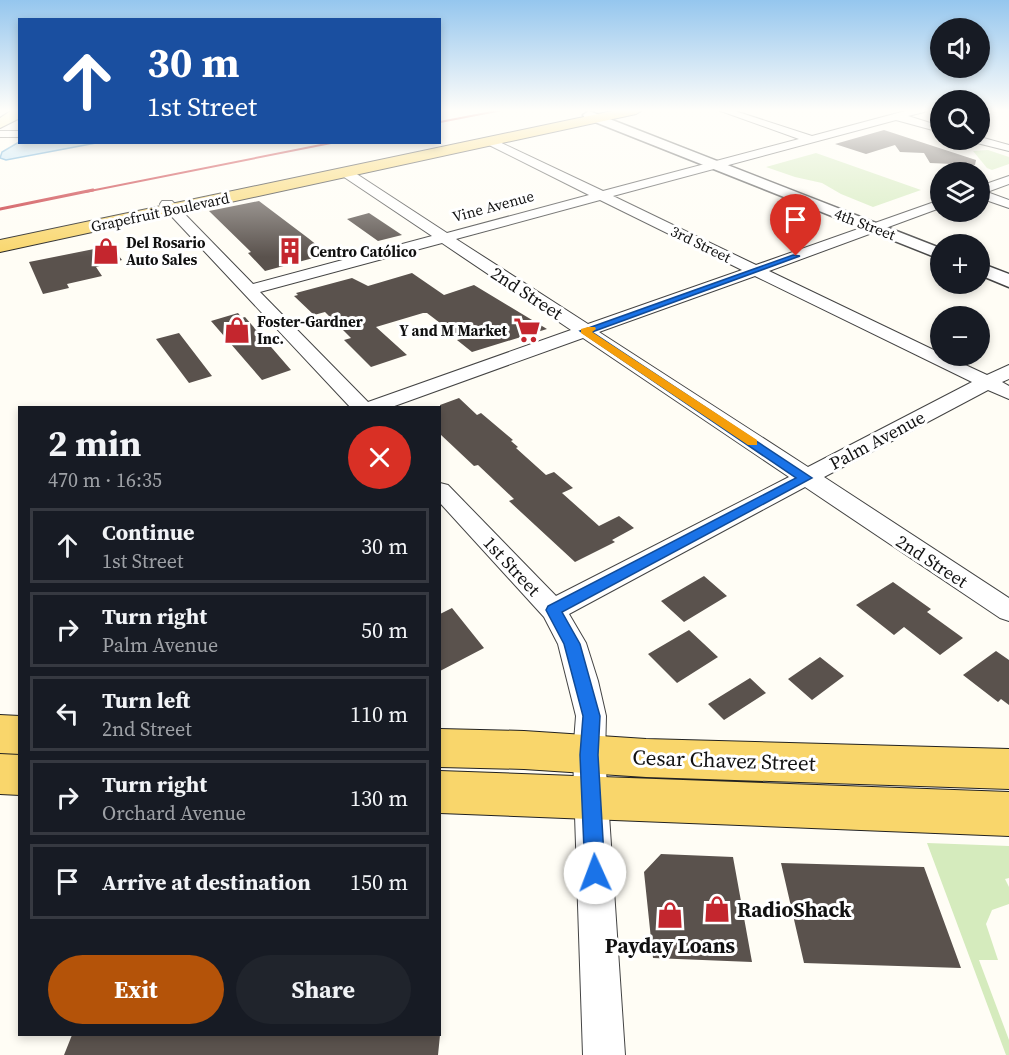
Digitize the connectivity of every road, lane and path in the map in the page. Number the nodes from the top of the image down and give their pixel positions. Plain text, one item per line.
1 (394, 159) edge
2 (404, 159) edge
3 (526, 159) edge
4 (699, 159) edge
5 (735, 159) edge
6 (713, 165) junction
7 (345, 172) junction
8 (1009, 180) edge
9 (990, 188) edge
10 (600, 195) junction
11 (990, 196) edge
12 (1009, 204) edge
13 (169, 207) junction
14 (930, 208) edge
15 (876, 228) junction
16 (442, 237) junction
17 (0, 239) edge
18 (0, 246) edge
19 (930, 250) edge
20 (756, 270) junction
21 (990, 273) edge
22 (1009, 281) edge
23 (249, 290) junction
24 (585, 331) junction
25 (1009, 371) edge
26 (987, 383) junction
27 (1009, 393) edge
28 (360, 406) edge
29 (376, 406) edge
30 (805, 478) junction
31 (441, 491) edge
32 (553, 610) junction
33 (1009, 611) edge
34 (0, 734) edge
35 (18, 735) edge
36 (441, 748) edge
37 (589, 755) junction
38 (1009, 769) edge
39 (0, 774) edge
40 (18, 775) edge
41 (441, 792) edge
42 (591, 799) junction
43 (1009, 814) edge
44 (603, 1055) edge

1 - 13 main road, Grapefruit Boulevard
2 - 7 main road, Grapefruit Boulevard
3 - 10 street, 3rd Street
4 - 6 street, 4th Street
5 - 6 street, Vine Avenue
6 - 10 street, Vine Avenue
6 - 15 street, 4th Street
7 - 13 main road, Grapefruit Boulevard
7 - 16 street, 2nd Street
8 - 9 street
10 - 16 street, Vine Avenue
10 - 20 street, 3rd Street
11 - 12 street
13 - 17 main road, Grapefruit Boulevard
13 - 18 main road, Grapefruit Boulevard
13 - 23 street
14 - 15 street
15 - 19 street, 4th Street
15 - 20 street
16 - 23 street, Vine Avenue
16 - 24 street, 2nd Street
20 - 24 street
20 - 26 street, 3rd Street
21 - 22 street
23 - 28 street
24 - 29 street
24 - 30 street, 2nd Street
25 - 26 street, Palm Avenue
26 - 27 street, 3rd Street
26 - 30 street, Palm Avenue
30 - 32 street, Palm Avenue
30 - 33 street, 2nd Street
31 - 32 street, 1st Street
32 - 37 street, 1st Street
34 - 35 main road
36 - 37 main road, Cesar Chavez Street
37 - 38 main road, Cesar Chavez Street
37 - 42 street, 1st Street
39 - 40 main road
41 - 42 main road
42 - 43 main road
42 - 44 street, 1st Street

